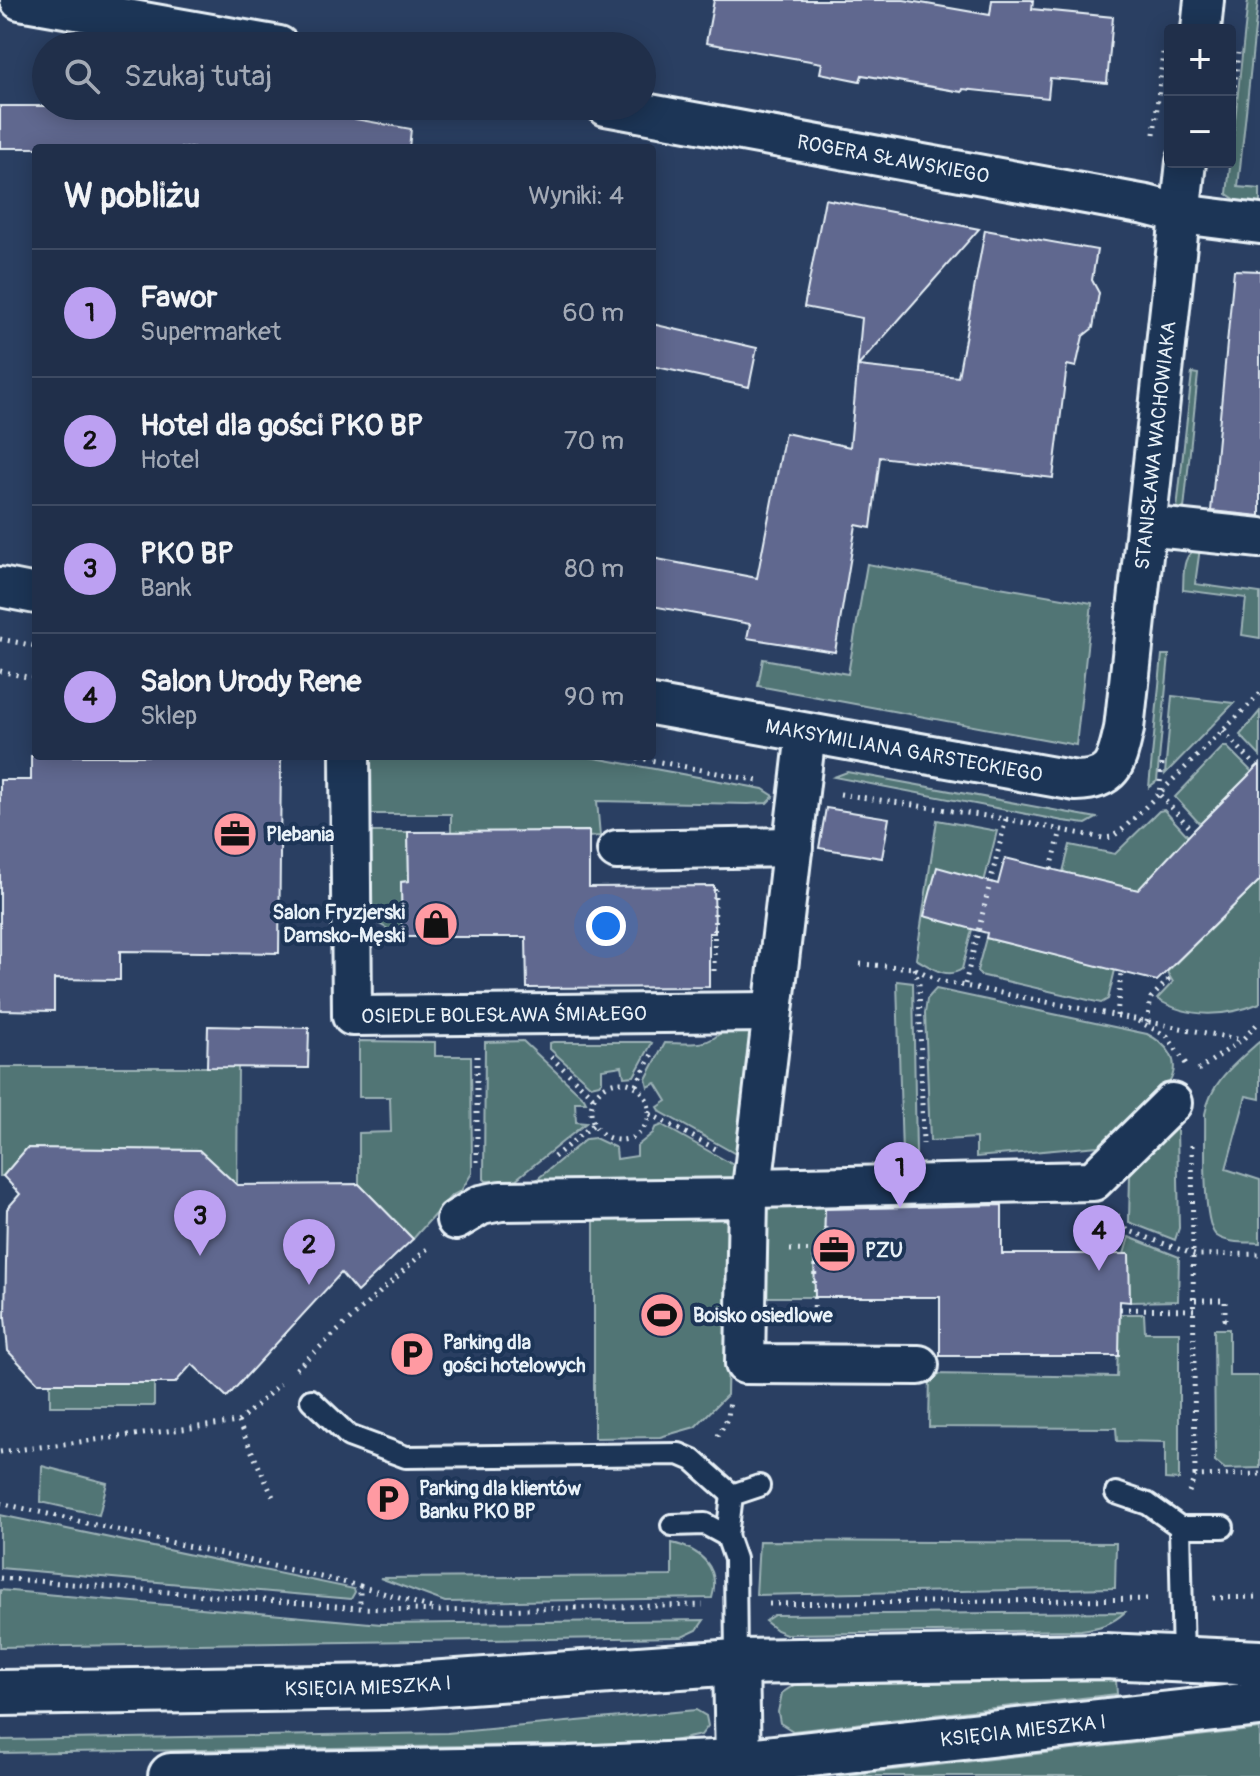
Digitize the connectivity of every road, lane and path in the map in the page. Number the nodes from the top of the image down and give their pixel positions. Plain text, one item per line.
1 (20, 0) edge
2 (1204, 0) edge
3 (82, 5) edge
4 (1202, 24) edge
5 (212, 32) edge
6 (1238, 47) dead end
7 (1233, 96) edge
8 (656, 115) edge
9 (1185, 168) edge
10 (1181, 214) junction
11 (1260, 224) edge
12 (1146, 526) junction
13 (1260, 538) edge
14 (0, 587) edge
15 (32, 593) edge
16 (0, 639) edge
17 (32, 645) edge
18 (0, 671) edge
19 (32, 678) edge
20 (656, 706) edge
21 (1124, 729) joint
22 (1223, 731) dead end
23 (806, 733) junction
24 (350, 760) edge
25 (651, 760) edge
26 (1257, 767) dead end
27 (799, 787) junction
28 (1061, 830) dead end
29 (793, 847) junction
30 (716, 848) junction
31 (617, 850) dead end
32 (1051, 869) dead end
33 (860, 964) dead end
34 (914, 968) junction
35 (1121, 972) dead end
36 (1163, 975) dead end
37 (965, 984) junction
38 (772, 1012) junction
39 (708, 1013) junction
40 (478, 1015) junction
41 (1117, 1016) junction
42 (1138, 1021) junction
43 (1260, 1021) edge
44 (1147, 1022) junction
45 (1242, 1040) junction
46 (1172, 1103) dead end
47 (650, 1114) junction
48 (1192, 1135) dead end
49 (751, 1185) junction
50 (923, 1185) junction
51 (825, 1186) junction
52 (468, 1212) joint
53 (1127, 1230) dead end
54 (423, 1252) dead end
55 (1260, 1254) edge
56 (1195, 1255) junction
57 (1195, 1300) junction
58 (1120, 1309) dead end
59 (1194, 1310) junction
60 (1229, 1320) dead end
61 (745, 1364) junction
62 (813, 1364) junction
63 (919, 1365) dead end
64 (311, 1400) dead end
65 (238, 1422) junction
66 (0, 1452) edge
67 (1260, 1474) edge
68 (759, 1486) dead end
69 (724, 1488) junction
70 (1116, 1493) dead end
71 (275, 1501) dead end
72 (0, 1503) edge
73 (672, 1525) dead end
74 (1180, 1527) junction
75 (1223, 1527) dead end
76 (727, 1536) junction
77 (0, 1578) edge
78 (360, 1586) junction
79 (1260, 1597) edge
80 (1181, 1598) junction
81 (737, 1605) junction
82 (360, 1608) junction
83 (439, 1611) junction
84 (1183, 1660) junction
85 (736, 1662) junction
86 (1260, 1663) edge
87 (0, 1693) edge
88 (1260, 1704) edge
89 (1109, 1721) junction
90 (738, 1762) junction
91 (569, 1773) edge
92 (171, 1776) edge

1 - 3 street
2 - 4 street
3 - 5 street
6 - 7 path
8 - 10 street, ROGERA SŁAWSKIEGO
9 - 10 street, STANISŁAWA WACHOWIAKA
10 - 11 street
10 - 12 street, STANISŁAWA WACHOWIAKA
12 - 13 street
12 - 21 street, STANISŁAWA WACHOWIAKA
14 - 15 street
16 - 17 path
18 - 19 path
20 - 23 street, MAKSYMILIANA GARSTECKIEGO
21 - 23 street, MAKSYMILIANA GARSTECKIEGO
22 - 26 path
23 - 27 street
24 - 40 street, OSIEDLE BOLESŁAWA ŚMIAŁEGO
25 - 27 path
27 - 29 street
27 - 37 path
28 - 32 path
29 - 30 street
29 - 38 street
30 - 31 street
30 - 39 path
33 - 34 path
34 - 37 path
34 - 50 path
35 - 41 path
36 - 44 path
37 - 41 path
38 - 39 street, OSIEDLE BOLESŁAWA ŚMIAŁEGO
38 - 49 street
39 - 40 street, OSIEDLE BOLESŁAWA ŚMIAŁEGO
40 - 52 path
41 - 42 path
42 - 44 path
42 - 45 path
43 - 45 path
44 - 45 path
46 - 50 street
47 - 47 path
47 - 49 path
48 - 56 path
49 - 51 street
49 - 52 street
49 - 61 street
50 - 51 street
51 - 62 path
53 - 56 path
54 - 65 path
55 - 56 path
56 - 57 path
57 - 59 path
57 - 60 path
58 - 59 path
59 - 67 path
61 - 62 street
61 - 69 path
62 - 63 street
64 - 69 lane
65 - 66 path
65 - 71 path
68 - 69 lane
69 - 76 lane
70 - 74 lane
72 - 78 path
73 - 76 lane
74 - 75 lane
74 - 80 lane
76 - 81 lane
77 - 82 path
78 - 82 path
78 - 83 path
79 - 80 path
80 - 81 path
80 - 84 lane
81 - 83 path
81 - 85 lane
82 - 83 path
84 - 85 street, KSIĘCIA MIESZKA I
84 - 86 street, KSIĘCIA MIESZKA I
84 - 89 street
85 - 87 street, KSIĘCIA MIESZKA I
85 - 90 street
88 - 89 street, KSIĘCIA MIESZKA I
89 - 90 street, KSIĘCIA MIESZKA I
90 - 91 street, KSIĘCIA MIESZKA I
91 - 92 street, KSIĘCIA MIESZKA I

